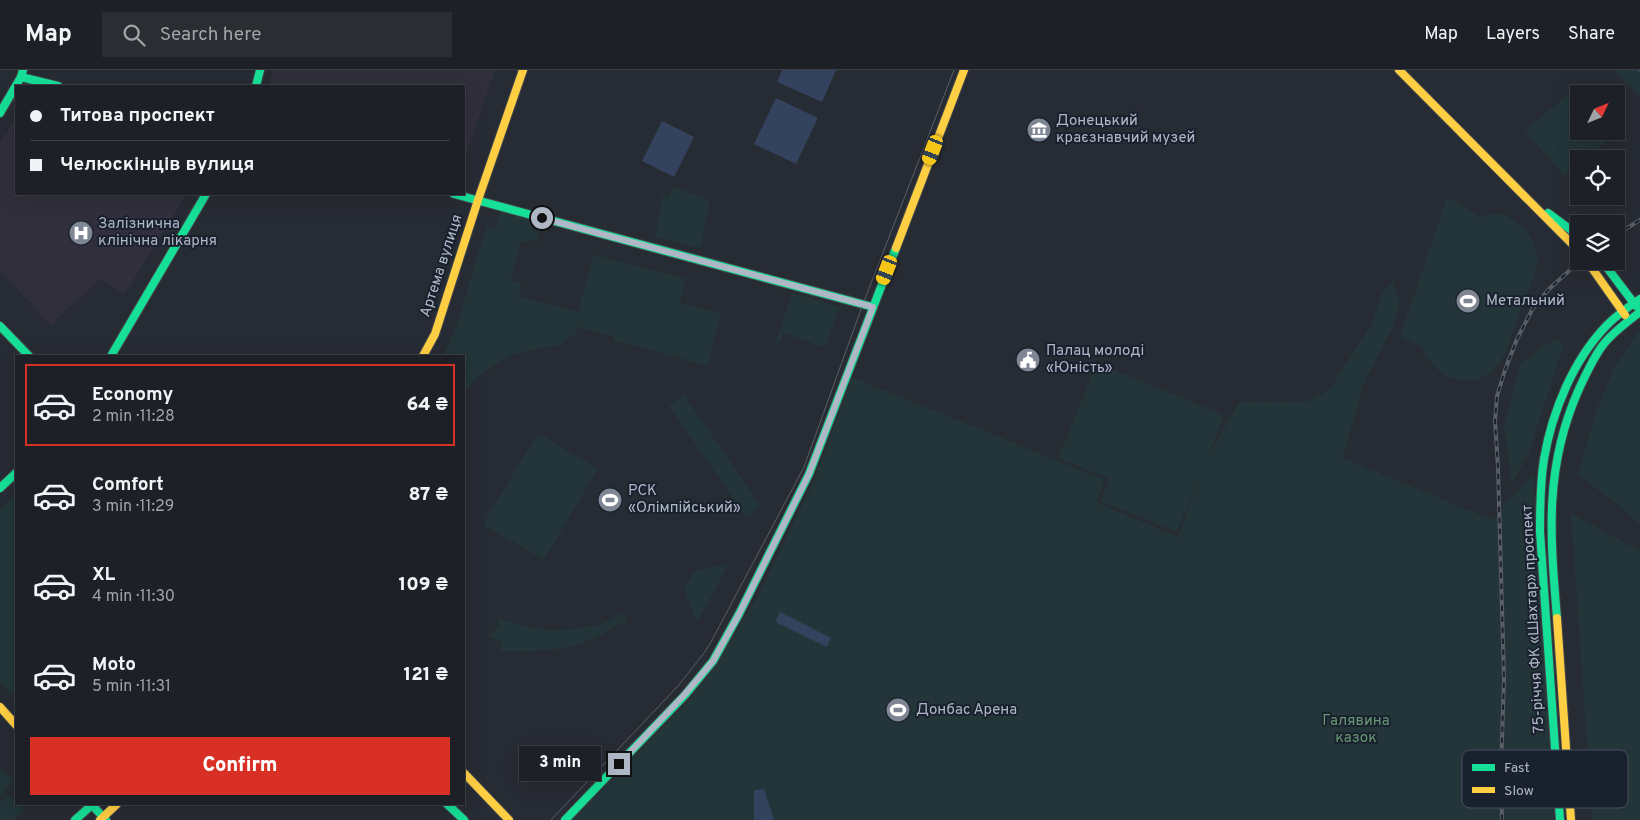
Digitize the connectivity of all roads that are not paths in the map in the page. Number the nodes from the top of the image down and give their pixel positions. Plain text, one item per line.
1 (260, 70) edge
2 (523, 70) edge
3 (964, 70) edge
4 (1399, 70) edge
5 (22, 73) edge
6 (15, 85) edge
7 (55, 85) edge
8 (256, 85) edge
9 (15, 86) edge
10 (0, 113) edge
11 (1521, 191) junction
12 (205, 195) edge
13 (458, 195) edge
14 (478, 200) junction
15 (1570, 229) edge
16 (1570, 241) edge
17 (1593, 270) edge
18 (1610, 270) edge
19 (1636, 301) edge
20 (873, 307) junction
21 (1622, 312) junction
22 (1640, 312) edge
23 (1628, 320) junction
24 (0, 326) edge
25 (28, 355) edge
26 (112, 355) edge
27 (424, 355) edge
28 (15, 474) edge
29 (0, 488) edge
30 (0, 707) edge
31 (15, 723) edge
32 (1555, 750) edge
33 (1566, 750) edge
34 (465, 774) edge
35 (91, 805) edge
36 (93, 805) edge
37 (116, 805) edge
38 (448, 805) edge
39 (103, 819) edge
40 (76, 820) edge
41 (464, 820) edge
42 (509, 820) edge
43 (565, 820) edge

1 - 8 main road
2 - 14 main road, Артема вулиця
3 - 20 main road
4 - 11 main road
5 - 6 main road
5 - 7 main road
9 - 10 main road
11 - 15 main road
11 - 16 main road
12 - 26 main road
13 - 14 main road
14 - 20 main road
14 - 27 main road, Артема вулиця
17 - 21 main road
18 - 19 main road
19 - 21 main road, 75-річчя ФК «Шахтар» проспект
19 - 22 main road
20 - 43 main road
21 - 23 main road
21 - 32 main road, 75-річчя ФК «Шахтар» проспект
22 - 23 main road, 75-річчя ФК «Шахтар» проспект
23 - 33 main road, 75-річчя ФК «Шахтар» проспект
24 - 25 main road
28 - 29 main road
30 - 31 main road
34 - 42 main road
35 - 40 main road
36 - 39 main road
37 - 39 main road
38 - 41 main road

